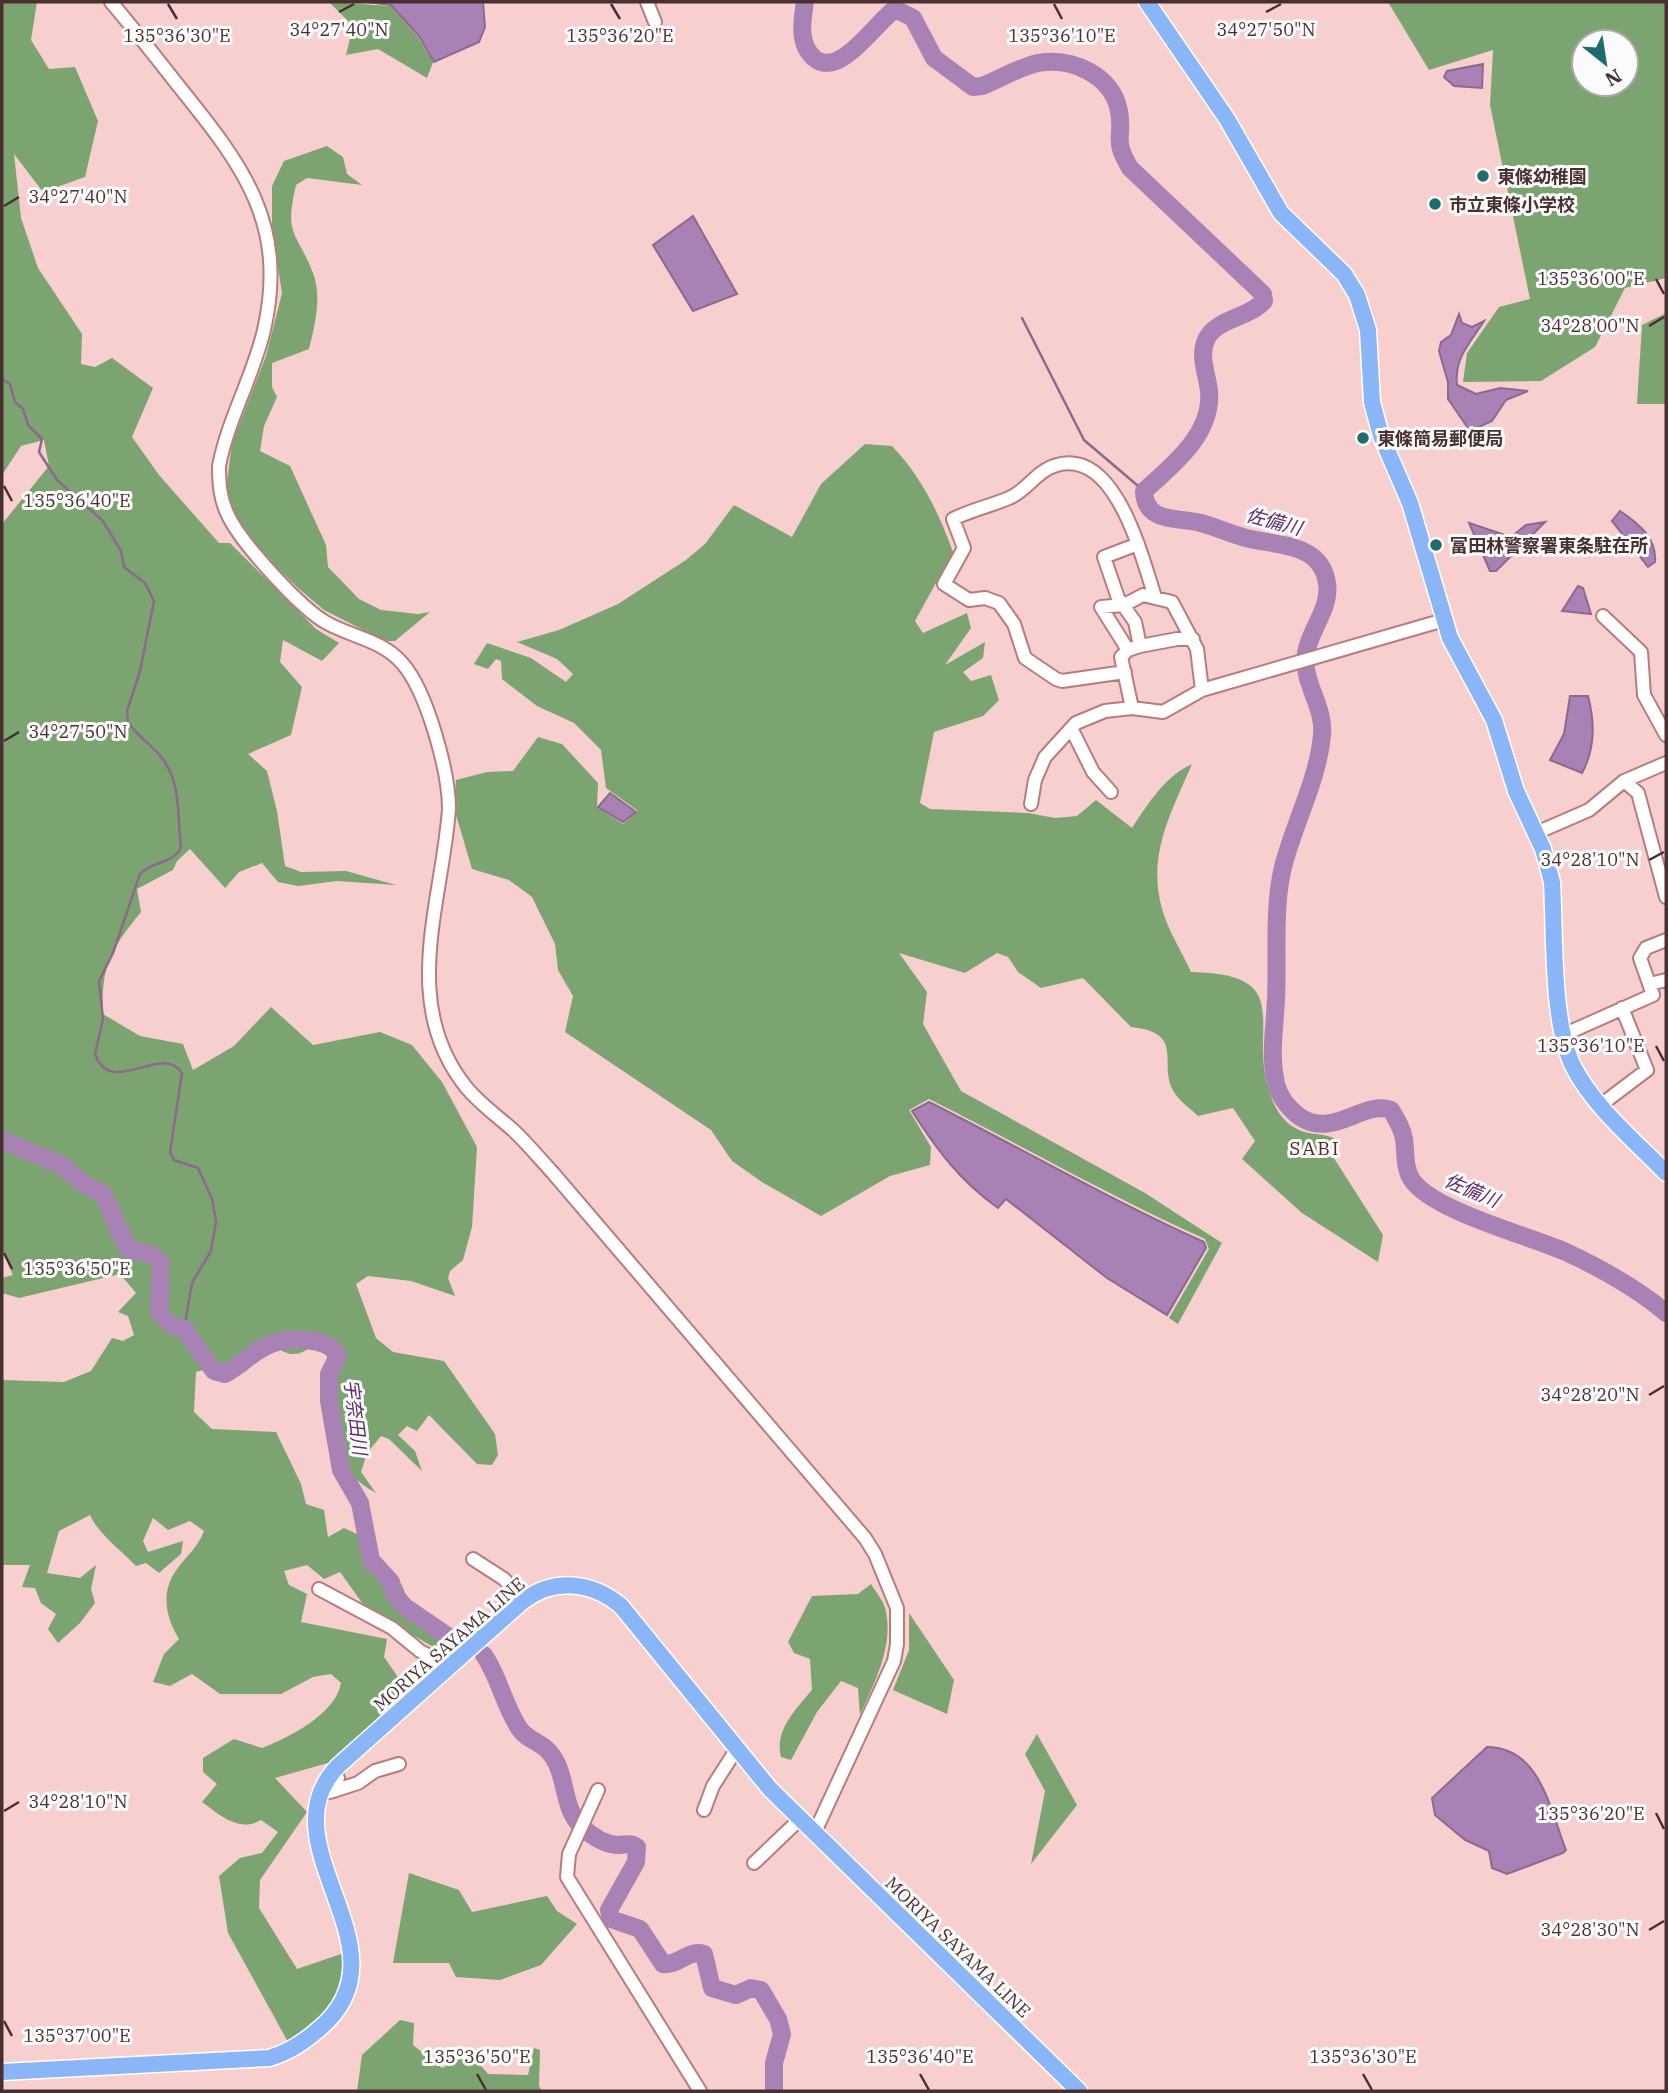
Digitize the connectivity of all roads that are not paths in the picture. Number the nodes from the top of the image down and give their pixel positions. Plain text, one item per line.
1 (111, 2) edge
2 (647, 2) edge
3 (1147, 2) edge
4 (654, 22) dead end
5 (1138, 544) junction
6 (1155, 597) junction
7 (1124, 605) junction
8 (1603, 616) dead end
9 (1444, 620) junction
10 (1193, 639) junction
11 (1134, 648) junction
12 (1125, 672) junction
13 (1202, 690) junction
14 (1132, 708) junction
15 (1072, 728) junction
16 (1666, 735) edge
17 (1666, 763) edge
18 (1624, 781) junction
19 (1111, 792) dead end
20 (1031, 804) dead end
21 (1536, 833) junction
22 (1666, 897) edge
23 (1666, 940) edge
24 (1666, 980) edge
25 (1650, 984) junction
26 (1622, 1008) junction
27 (1563, 1035) junction
28 (1602, 1104) junction
29 (1666, 1173) edge
30 (472, 1559) dead end
31 (319, 1589) dead end
32 (523, 1601) junction
33 (448, 1666) junction
34 (736, 1750) junction
35 (399, 1764) dead end
36 (333, 1771) junction
37 (598, 1790) dead end
38 (704, 1810) dead end
39 (800, 1819) junction
40 (814, 1834) junction
41 (754, 1863) dead end
42 (2, 2072) edge
43 (700, 2091) edge
44 (1079, 2091) edge

1 - 40 street
2 - 4 street
3 - 9 main road
5 - 6 street
5 - 7 street
5 - 12 street
6 - 7 street
6 - 10 street
7 - 11 street
7 - 11 street
8 - 16 street
9 - 13 street
9 - 21 main road
10 - 11 street
10 - 13 street
11 - 12 street
12 - 14 street
13 - 14 street
14 - 15 street
15 - 19 street
15 - 20 street
17 - 18 street
18 - 21 street
18 - 22 street
21 - 27 main road
23 - 25 street
24 - 25 street
25 - 26 street
26 - 27 street
26 - 28 street
27 - 28 main road
28 - 29 main road
30 - 32 street
31 - 33 street
32 - 33 main road, MORIYA SAYAMA LINE
32 - 34 main road, MORIYA SAYAMA LINE
33 - 36 main road, MORIYA SAYAMA LINE
34 - 38 street
34 - 39 main road, MORIYA SAYAMA LINE
35 - 36 street
36 - 42 main road, MORIYA SAYAMA LINE
37 - 43 street
39 - 40 main road, MORIYA SAYAMA LINE
39 - 41 street
40 - 44 main road, MORIYA SAYAMA LINE

